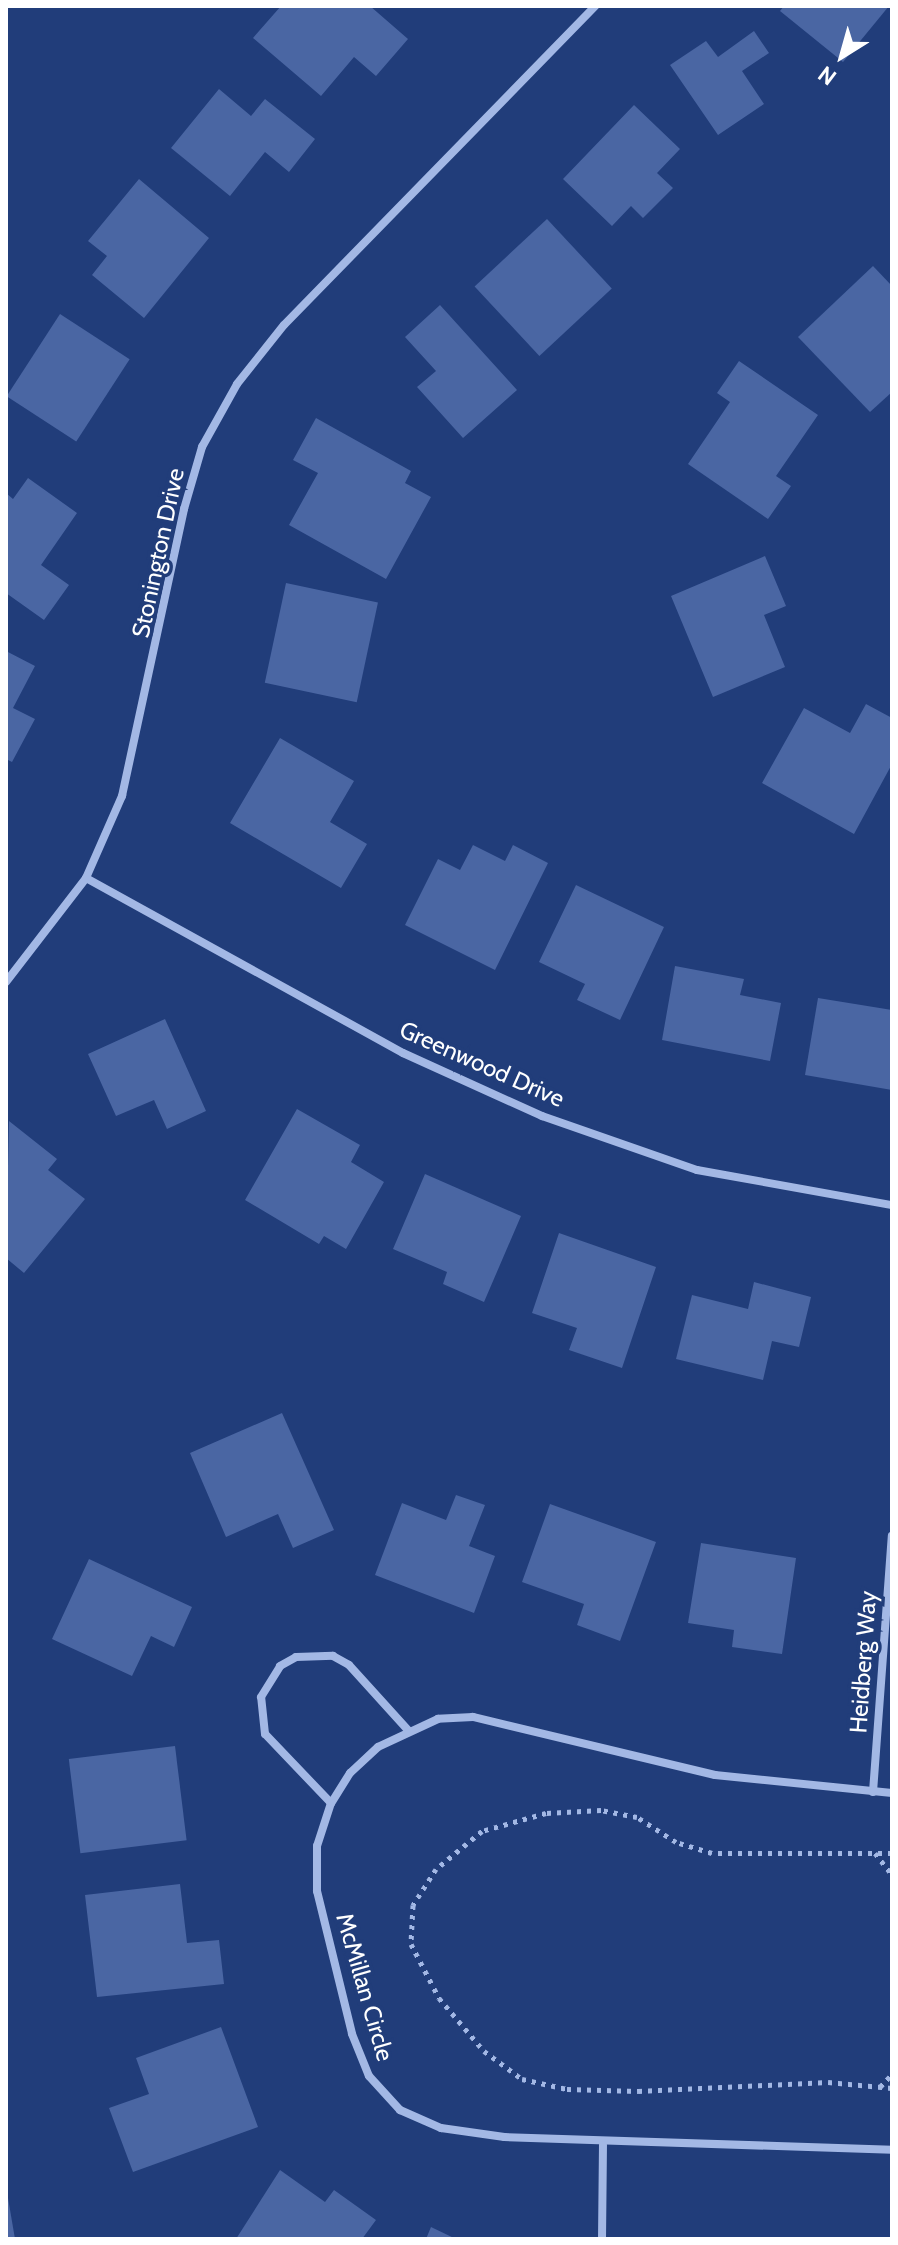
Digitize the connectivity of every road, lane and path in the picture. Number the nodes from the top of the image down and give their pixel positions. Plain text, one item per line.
1 (595, 6) edge
2 (86, 878) junction
3 (6, 982) edge
4 (892, 1205) edge
5 (892, 1536) edge
6 (408, 1730) junction
7 (873, 1792) junction
8 (892, 1793) edge
9 (331, 1803) junction
10 (874, 1853) junction
11 (892, 1853) edge
12 (892, 1875) edge
13 (892, 2074) edge
14 (880, 2087) junction
15 (892, 2088) edge
16 (603, 2145) junction
17 (892, 2150) edge
18 (602, 2239) edge

1 - 2 street, Stonington Drive
2 - 3 street, Stonington Drive
2 - 4 street, Greenwood Drive
5 - 7 street, Heidberg Way
6 - 7 street, McMillan Circle
6 - 9 street, McMillan Circle
6 - 9 street
7 - 8 street, McMillan Circle
9 - 16 street, McMillan Circle
10 - 11 path
10 - 12 path
10 - 14 path
13 - 14 path
14 - 15 path
16 - 17 street, McMillan Circle
16 - 18 street

